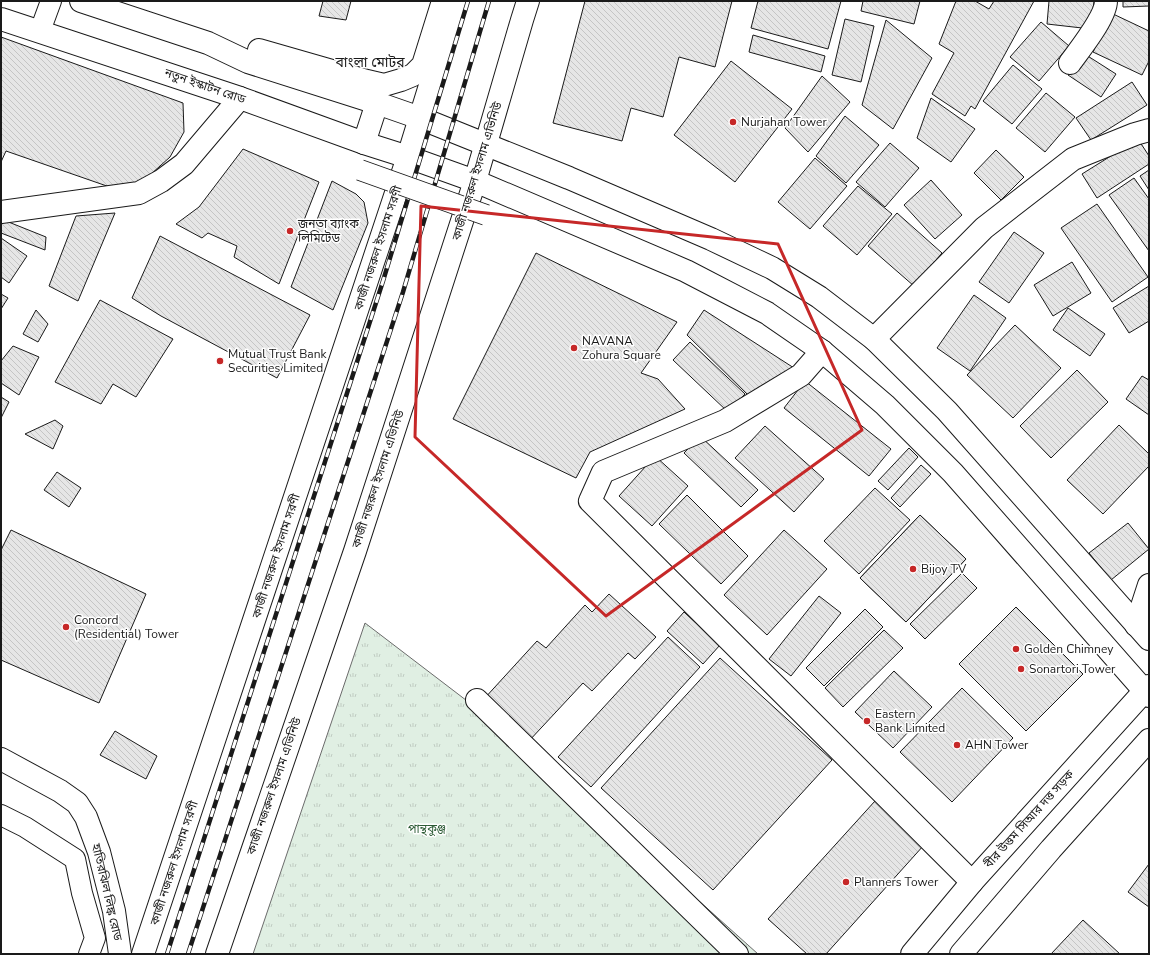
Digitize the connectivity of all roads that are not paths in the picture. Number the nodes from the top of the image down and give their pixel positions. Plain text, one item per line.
1 (51, 1) edge
2 (81, 1) edge
3 (443, 1) edge
4 (456, 1) edge
5 (528, 1) edge
6 (1106, 1) edge
7 (1, 19) edge
8 (40, 31) junction
9 (208, 44) junction
10 (1070, 62) dead end
11 (240, 98) junction
12 (378, 102) junction
13 (420, 118) junction
14 (1149, 130) edge
15 (364, 143) junction
16 (487, 144) junction
17 (408, 157) junction
18 (360, 170) dead end
19 (475, 181) junction
20 (1, 212) edge
21 (486, 215) dead end
22 (874, 339) junction
23 (822, 351) junction
24 (1149, 585) edge
25 (1143, 632) edge
26 (1147, 691) edge
27 (477, 700) dead end
28 (1149, 740) edge
29 (1, 759) edge
30 (1, 815) edge
31 (972, 882) junction
32 (90, 954) edge
33 (120, 954) edge
34 (143, 954) edge
35 (217, 954) edge
36 (737, 954) edge
37 (912, 954) edge
38 (961, 954) edge

1 - 8 street
2 - 9 main road
3 - 9 main road
4 - 13 main road
5 - 16 main road, কাজী নজরুল ইসলাম এভিনিউ
6 - 10 main road
7 - 8 main road, নতুন ইস্কাটন রোড
8 - 11 main road, নতুন ইস্কাটন রোড
9 - 12 main road
11 - 15 main road, নতুন ইস্কাটন রোড
11 - 20 main road
12 - 13 main road
12 - 15 main road
13 - 16 main road
13 - 17 main road
14 - 22 main road
15 - 17 main road, নতুন ইস্কাটন রোড
16 - 19 main road, কাজী নজরুল ইসলাম এভিনিউ
16 - 22 main road
17 - 19 main road, নতুন ইস্কাটন রোড
17 - 34 main road, কাজী নজরুল ইসলাম সরণী
18 - 21 street, bridge
19 - 23 main road, নতুন ইস্কাটন রোড
19 - 35 main road, কাজী নজরুল ইসলাম এভিনিউ
22 - 25 main road
23 - 26 main road, নতুন ইস্কাটন রোড
23 - 31 main road
24 - 25 main road
26 - 31 main road, বীর উত্তম সিআর দত্ত সড়ক
27 - 36 main road
28 - 38 main road
29 - 33 main road, হাতিরঝিল লিঙ্ক রোড
30 - 32 street
31 - 37 main road, বীর উত্তম সিআর দত্ত সড়ক

